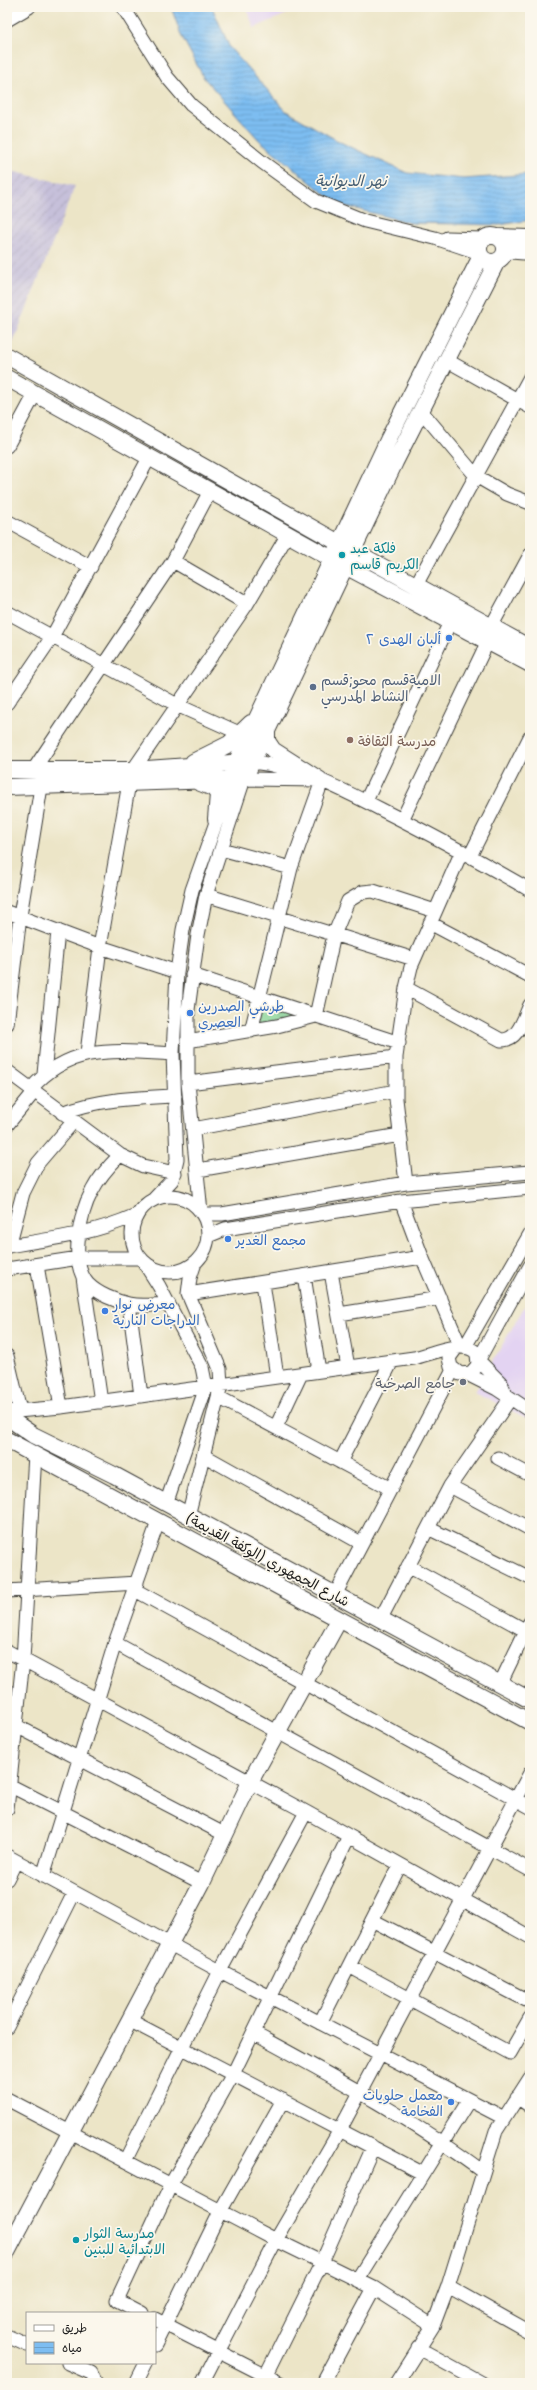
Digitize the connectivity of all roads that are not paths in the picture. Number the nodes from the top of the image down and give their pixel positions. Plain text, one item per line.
1 (29, 7) edge
2 (123, 7) edge
3 (7, 20) edge
4 (530, 238) edge
5 (491, 249) junction
6 (530, 252) edge
7 (7, 356) edge
8 (448, 361) junction
9 (530, 377) edge
10 (7, 378) edge
11 (35, 394) junction
12 (517, 400) junction
13 (530, 408) edge
14 (422, 412) junction
15 (7, 446) edge
16 (149, 458) junction
17 (476, 476) junction
18 (210, 491) junction
19 (530, 503) edge
20 (7, 521) edge
21 (288, 534) junction
22 (346, 547) junction
23 (530, 555) edge
24 (173, 560) junction
25 (339, 562) junction
26 (91, 567) junction
27 (416, 585) junction
28 (247, 604) junction
29 (7, 612) edge
30 (450, 620) junction
31 (490, 634) junction
32 (52, 637) junction
33 (530, 648) edge
34 (530, 664) edge
35 (103, 665) junction
36 (7, 703) edge
37 (179, 706) junction
38 (267, 729) junction
39 (245, 736) junction
40 (530, 737) edge
41 (236, 762) junction
42 (252, 762) junction
43 (171, 768) junction
44 (34, 769) junction
45 (7, 770) edge
46 (131, 777) junction
47 (237, 779) junction
48 (321, 780) junction
49 (192, 781) junction
50 (7, 787) edge
51 (41, 787) junction
52 (366, 801) junction
53 (216, 819) junction
54 (402, 820) junction
55 (221, 849) junction
56 (466, 853) junction
57 (291, 868) junction
58 (530, 889) edge
59 (206, 895) junction
60 (7, 912) edge
61 (20, 916) junction
62 (432, 917) junction
63 (277, 918) junction
64 (58, 931) junction
65 (334, 935) junction
66 (100, 947) junction
67 (414, 959) junction
68 (177, 972) junction
69 (192, 975) junction
70 (530, 976) edge
71 (406, 988) junction
72 (259, 997) junction
73 (530, 1005) edge
74 (316, 1016) junction
75 (7, 1024) edge
76 (251, 1031) junction
77 (187, 1041) junction
78 (398, 1043) junction
79 (87, 1053) junction
80 (173, 1054) junction
81 (396, 1057) junction
82 (7, 1071) edge
83 (44, 1074) junction
84 (188, 1083) junction
85 (32, 1091) junction
86 (396, 1091) junction
87 (175, 1096) junction
88 (62, 1113) junction
89 (73, 1122) junction
90 (7, 1125) edge
91 (193, 1129) junction
92 (400, 1135) junction
93 (120, 1155) junction
94 (198, 1170) junction
95 (530, 1172) edge
96 (175, 1173) junction
97 (406, 1183) junction
98 (530, 1188) edge
99 (154, 1199) junction
100 (401, 1201) junction
101 (202, 1213) junction
102 (136, 1214) junction
103 (530, 1234) edge
104 (78, 1235) junction
105 (208, 1236) junction
106 (8, 1246) edge
107 (422, 1257) junction
108 (79, 1258) junction
109 (142, 1261) junction
110 (195, 1263) junction
111 (37, 1265) junction
112 (530, 1266) edge
113 (7, 1269) edge
114 (331, 1272) junction
115 (83, 1275) junction
116 (304, 1276) junction
117 (263, 1283) junction
118 (188, 1294) junction
119 (440, 1298) junction
120 (129, 1304) junction
121 (169, 1304) junction
122 (339, 1314) junction
123 (461, 1346) junction
124 (7, 1356) edge
125 (414, 1358) junction
126 (479, 1360) junction
127 (392, 1361) junction
128 (348, 1367) junction
129 (452, 1369) junction
130 (319, 1371) junction
131 (301, 1374) junction
132 (468, 1374) junction
133 (277, 1377) junction
134 (221, 1385) junction
135 (206, 1387) junction
136 (141, 1396) junction
137 (508, 1397) junction
138 (220, 1398) junction
139 (101, 1402) junction
140 (62, 1407) junction
141 (530, 1411) edge
142 (11, 1413) edge
143 (276, 1427) junction
144 (7, 1440) edge
145 (35, 1454) junction
146 (205, 1456) junction
147 (498, 1458) dead end
148 (340, 1462) junction
149 (530, 1475) edge
150 (450, 1486) junction
151 (391, 1489) junction
152 (166, 1504) junction
153 (188, 1516) junction
154 (158, 1522) junction
155 (428, 1528) junction
156 (530, 1529) edge
157 (361, 1543) junction
158 (408, 1566) junction
159 (530, 1578) edge
160 (314, 1584) junction
161 (136, 1586) junction
162 (27, 1590) junction
163 (7, 1591) edge
164 (335, 1595) junction
165 (305, 1601) junction
166 (339, 1620) junction
167 (380, 1620) junction
168 (529, 1628) edge
169 (399, 1629) junction
170 (116, 1643) junction
171 (390, 1647) junction
172 (7, 1651) edge
173 (23, 1660) junction
174 (303, 1683) junction
175 (500, 1684) junction
176 (530, 1700) edge
177 (97, 1701) junction
178 (530, 1722) edge
179 (12, 1724) edge
180 (277, 1732) junction
181 (79, 1759) junction
182 (530, 1773) edge
183 (250, 1782) junction
184 (9, 1785) edge
185 (516, 1800) junction
186 (530, 1807) edge
187 (7, 1809) edge
188 (62, 1812) junction
189 (306, 1812) junction
190 (224, 1834) junction
191 (348, 1836) junction
192 (489, 1849) junction
193 (11, 1858) edge
194 (400, 1865) junction
195 (530, 1870) edge
196 (43, 1876) junction
197 (7, 1879) edge
198 (202, 1883) junction
199 (74, 1893) junction
200 (462, 1899) junction
201 (372, 1920) junction
202 (530, 1937) edge
203 (170, 1944) junction
204 (434, 1952) junction
205 (349, 1966) junction
206 (220, 1971) junction
207 (270, 1997) junction
208 (409, 1999) junction
209 (530, 2002) edge
210 (530, 2018) edge
211 (129, 2020) junction
212 (320, 2023) junction
213 (7, 2027) edge
214 (253, 2033) junction
215 (182, 2047) junction
216 (380, 2054) junction
217 (233, 2074) junction
218 (530, 2078) edge
219 (360, 2090) junction
220 (517, 2098) junction
221 (7, 2100) edge
222 (283, 2100) junction
223 (469, 2100) junction
224 (530, 2106) edge
225 (504, 2118) junction
226 (340, 2130) junction
227 (70, 2132) junction
228 (442, 2141) junction
229 (373, 2147) junction
230 (125, 2161) junction
231 (483, 2172) junction
232 (422, 2173) junction
233 (171, 2184) junction
234 (220, 2210) junction
235 (276, 2240) junction
236 (7, 2252) edge
237 (322, 2262) junction
238 (357, 2280) junction
239 (448, 2286) junction
240 (374, 2288) junction
241 (140, 2312) edge
242 (160, 2322) edge
243 (433, 2326) junction
244 (529, 2328) edge
245 (7, 2336) edge
246 (156, 2340) edge
247 (26, 2345) edge
248 (418, 2348) junction
249 (217, 2351) junction
250 (70, 2364) edge
251 (146, 2364) edge
252 (264, 2379) edge
253 (96, 2383) edge
254 (136, 2383) edge
255 (202, 2383) edge
256 (280, 2383) edge
257 (323, 2383) edge
258 (397, 2383) edge
259 (482, 2383) edge

1 - 3 street
2 - 5 street
4 - 5 main road
5 - 6 main road
5 - 8 main road
5 - 22 main road
7 - 22 main road
8 - 12 street
8 - 14 main road
9 - 12 street
10 - 11 main road
11 - 15 street
11 - 16 main road
12 - 13 street
12 - 17 street
14 - 17 street
14 - 22 main road
16 - 18 main road
16 - 26 street
17 - 19 street
17 - 27 street
18 - 21 main road
18 - 24 street
20 - 26 street
21 - 25 main road
21 - 28 street
22 - 25 main road
22 - 27 main road
23 - 31 street
24 - 28 street
24 - 35 street
25 - 30 main road
25 - 38 main road
25 - 39 main road
26 - 32 street
27 - 31 main road
28 - 37 street
29 - 32 street
30 - 31 main road
30 - 52 street
31 - 33 main road
31 - 34 main road
31 - 54 street
32 - 35 street
32 - 36 street
35 - 37 street
35 - 44 street
37 - 39 street
37 - 46 street
38 - 42 main road
38 - 48 main road
39 - 41 main road
39 - 43 main road
40 - 56 street
41 - 42 main road
41 - 43 main road
41 - 47 main road
42 - 47 main road
42 - 48 street
43 - 46 main road
44 - 45 main road
44 - 46 main road
46 - 49 main road
46 - 51 main road
46 - 66 street
47 - 48 street
47 - 49 main road
47 - 53 street
47 - 55 street
48 - 52 street
48 - 57 street
49 - 53 main road
50 - 51 main road
51 - 61 street
52 - 54 street
53 - 68 street
54 - 56 street
55 - 57 street
55 - 59 street
56 - 58 street
56 - 62 street
57 - 63 street
59 - 63 street
59 - 69 street
60 - 61 street
61 - 64 street
61 - 75 street
62 - 65 street
62 - 67 street
62 - 70 street
63 - 65 street
63 - 72 street
64 - 66 street
64 - 83 street
65 - 67 street
65 - 74 street
66 - 68 street
66 - 79 street
67 - 71 street
68 - 80 street
69 - 72 street
69 - 77 street
71 - 73 street
71 - 78 street
72 - 74 street
72 - 76 street
74 - 76 street
74 - 78 street
76 - 77 street
77 - 84 street
78 - 81 street
79 - 80 street
79 - 83 street
80 - 87 street
81 - 84 street
81 - 86 street
82 - 85 street
83 - 85 street
84 - 91 street
85 - 88 street
85 - 90 street
86 - 91 street
86 - 92 street
87 - 88 street
87 - 96 street
88 - 89 street
89 - 93 street
89 - 106 street
91 - 94 street
92 - 94 street
92 - 97 street
93 - 96 street
93 - 104 street
94 - 101 street
95 - 97 street
96 - 99 street
97 - 101 street
98 - 100 street
99 - 101 street
99 - 102 street
100 - 105 street
100 - 107 street
101 - 105 street
102 - 104 street
102 - 109 street
103 - 123 street
104 - 106 street
104 - 108 street
105 - 110 street
107 - 114 street
107 - 119 street
108 - 109 street
108 - 111 street
108 - 115 street
109 - 110 street
109 - 121 street
110 - 118 street
111 - 113 street
111 - 140 street
112 - 126 street
114 - 116 street
114 - 122 street
115 - 120 street
115 - 139 street
116 - 117 street
116 - 130 street
117 - 118 street
117 - 133 street
118 - 134 street
119 - 122 street
119 - 123 street
120 - 121 street
120 - 136 street
121 - 135 street
122 - 128 street
123 - 125 street
123 - 126 street
123 - 129 street
124 - 142 street
125 - 127 street
125 - 129 street
126 - 132 street
126 - 137 street
127 - 128 street
127 - 148 street
128 - 130 street
129 - 132 street
129 - 151 street
130 - 131 street
131 - 133 street
131 - 143 street
132 - 137 street
133 - 134 street
134 - 135 street
134 - 138 street
135 - 136 street
135 - 152 street
136 - 139 street
137 - 141 street
137 - 150 street
138 - 143 street
138 - 146 street
139 - 140 street
140 - 142 street
142 - 152 main road, شارع الجمهوري (الوكفة القديمة)
143 - 148 street
144 - 145 main road, شارع الجمهوري (الوكفة القديمة)
145 - 154 main road, شارع الجمهوري (الوكفة القديمة)
145 - 162 street
146 - 153 street
146 - 157 street
147 - 149 street
148 - 151 street
150 - 155 street
150 - 156 street
151 - 157 street
152 - 153 main road, شارع الجمهوري (الوكفة القديمة)
153 - 160 main road, شارع الجمهوري (الوكفة القديمة)
154 - 161 street
154 - 165 main road, شارع الجمهوري (الوكفة القديمة)
155 - 158 street
155 - 159 street
157 - 164 street
158 - 167 street
158 - 168 street
160 - 164 main road, شارع الجمهوري (الوكفة القديمة)
160 - 165 main road
161 - 162 street
161 - 170 street
161 - 174 street
162 - 163 street
162 - 173 street
164 - 167 main road, شارع الجمهوري (الوكفة القديمة)
165 - 166 main road, شارع الجمهوري (الوكفة القديمة)
166 - 171 main road, شارع الجمهوري (الوكفة القديمة)
166 - 174 main road
167 - 169 main road, شارع الجمهوري (الوكفة القديمة)
168 - 175 street
169 - 171 main road
169 - 175 main road, شارع الجمهوري (الوكفة القديمة)
170 - 177 street
170 - 180 street
171 - 178 main road, شارع الجمهوري (الوكفة القديمة)
172 - 173 street
173 - 177 street
173 - 179 street
174 - 180 main road
174 - 185 street
175 - 176 main road, شارع الجمهوري (الوكفة القديمة)
177 - 181 street
177 - 183 street
179 - 181 street
179 - 184 street
180 - 183 main road
180 - 192 street
181 - 188 street
181 - 190 street
182 - 185 street
183 - 189 street
183 - 190 main road
184 - 187 street
184 - 188 street
185 - 186 street
185 - 192 street
188 - 196 street
188 - 198 street
189 - 191 street
189 - 206 street
190 - 198 main road
191 - 194 street
191 - 207 street
192 - 195 street
192 - 200 street
193 - 196 street
193 - 197 street
194 - 200 street
194 - 201 street
196 - 199 street
198 - 203 main road
199 - 203 street
199 - 213 street
200 - 202 street
200 - 204 street
201 - 204 street
201 - 205 street
203 - 206 street
203 - 211 main road
204 - 208 street
204 - 209 street
205 - 208 street
205 - 212 street
206 - 207 street
206 - 215 street
207 - 212 street
207 - 214 street
208 - 210 street
208 - 216 street
211 - 215 street
211 - 227 main road
212 - 216 street
214 - 217 street
214 - 219 street
215 - 217 street
215 - 230 street
216 - 219 street
216 - 223 street
217 - 222 street
217 - 233 street
218 - 220 street
219 - 226 street
219 - 228 street
220 - 224 street
220 - 225 street
221 - 227 street
222 - 226 street
222 - 234 street
223 - 225 street
223 - 228 street
225 - 231 street
226 - 229 street
226 - 235 street
227 - 230 street
227 - 236 main road
228 - 231 street
228 - 232 street
229 - 232 street
229 - 237 street
230 - 233 street
231 - 239 street
232 - 238 street
233 - 234 street
233 - 241 street
234 - 235 street
234 - 242 street
235 - 237 street
235 - 249 street
237 - 238 street
237 - 252 street
238 - 240 street
239 - 243 street
239 - 244 street
240 - 243 street
240 - 257 street
242 - 246 street
242 - 249 street
243 - 248 street
245 - 247 street
248 - 258 street
248 - 259 street
249 - 252 street
249 - 255 street
250 - 253 street
251 - 254 street
252 - 256 street

